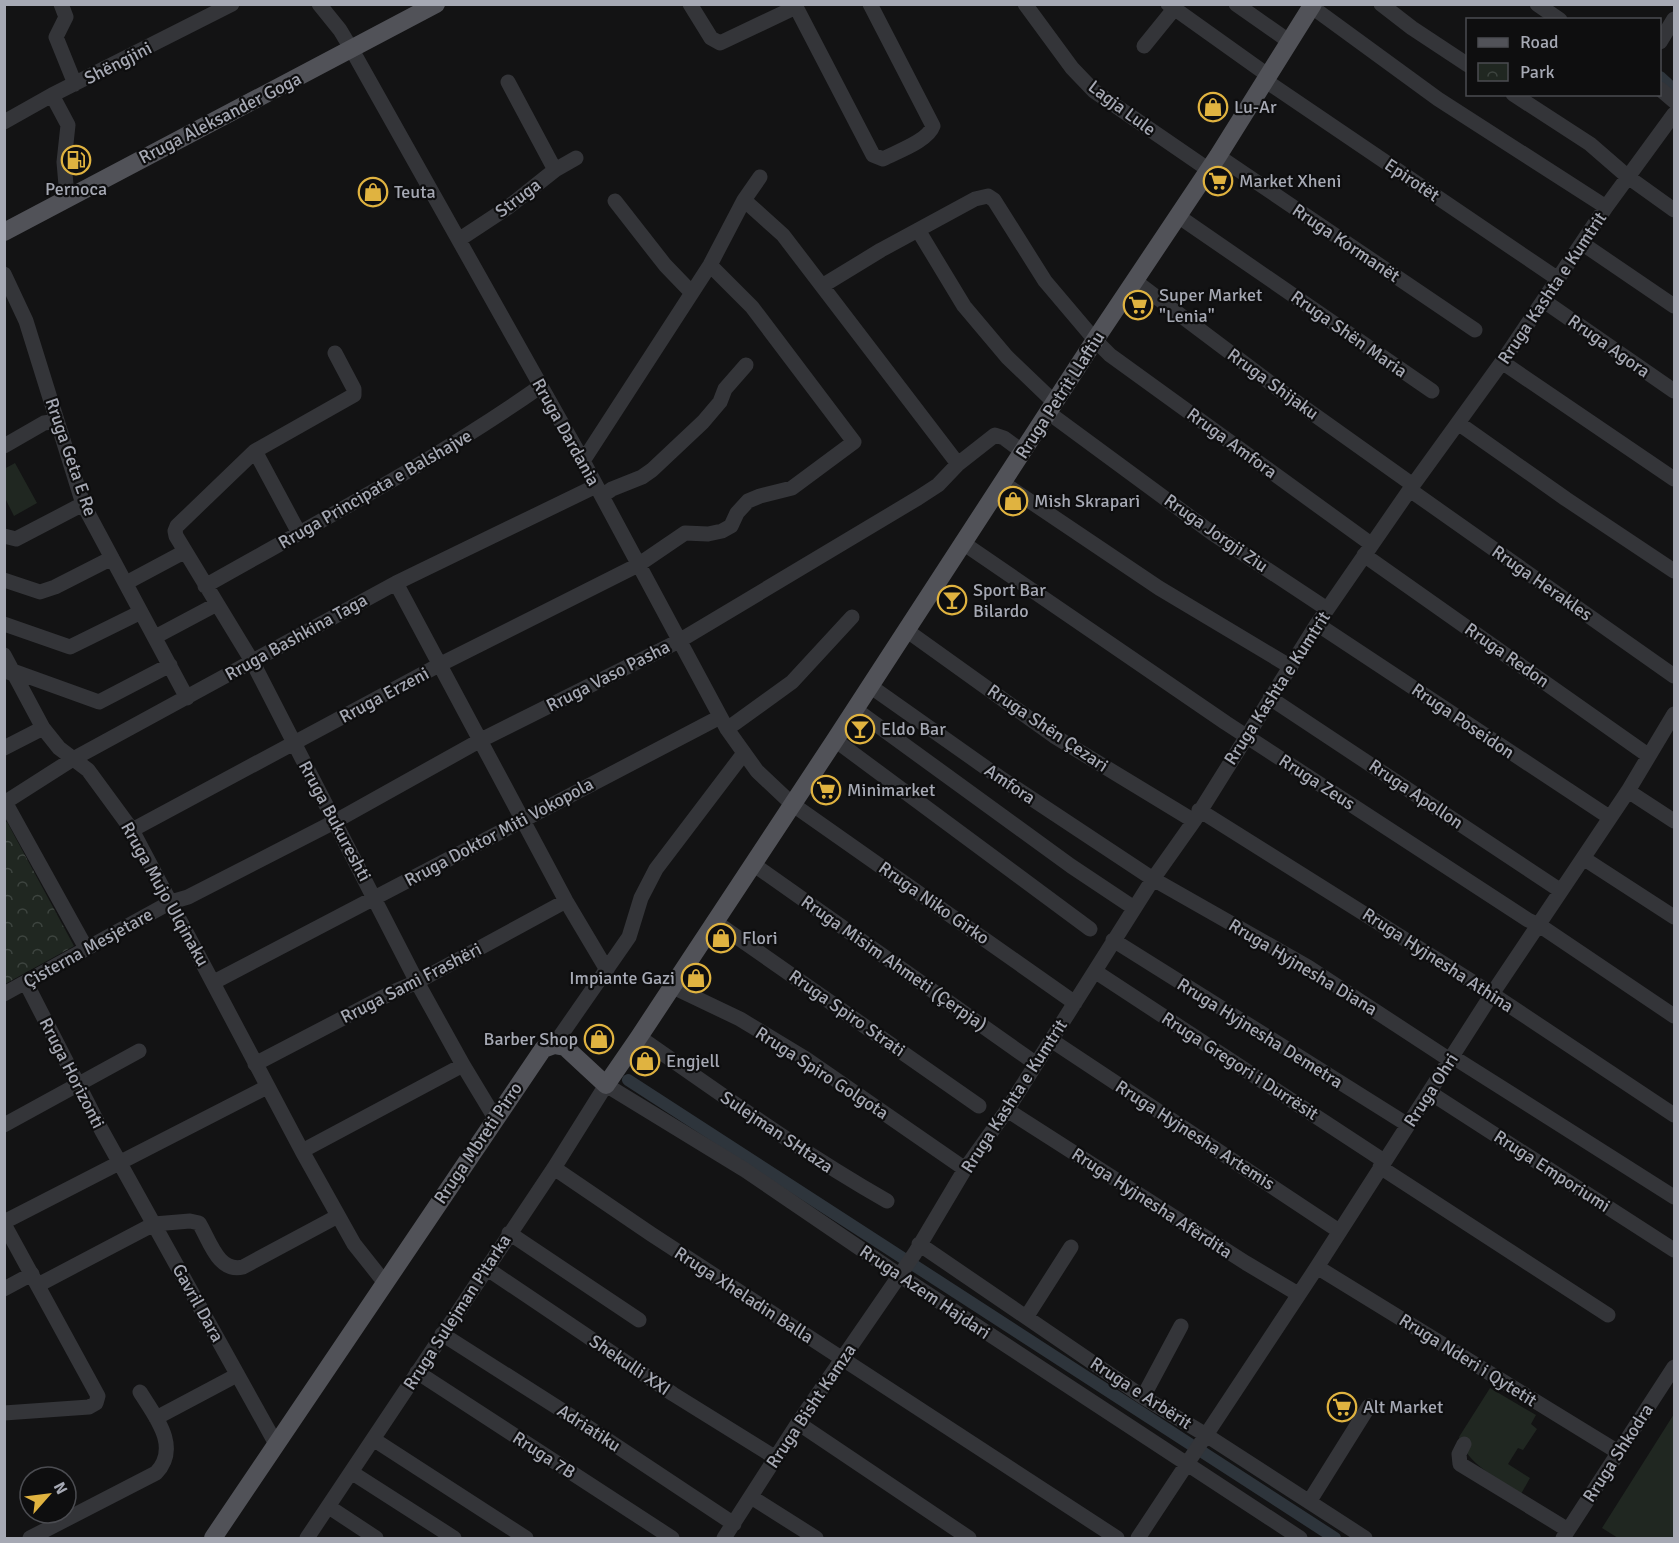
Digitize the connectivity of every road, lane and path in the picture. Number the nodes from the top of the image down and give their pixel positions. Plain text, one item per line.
1 (61, 4) edge
2 (232, 4) edge
3 (319, 4) edge
4 (436, 4) edge
5 (690, 4) edge
6 (870, 4) edge
7 (1025, 4) edge
8 (1236, 4) edge
9 (1381, 4) edge
10 (1537, 4) edge
11 (796, 6) edge
12 (1312, 6) edge
13 (1171, 7) edge
14 (1557, 18) edge
15 (1673, 24) edge
16 (1661, 39) edge
17 (1290, 42) junction
18 (1144, 46) dead end
19 (352, 50) junction
20 (1466, 64) edge
21 (1268, 78) junction
22 (508, 82) dead end
23 (75, 84) junction
24 (1661, 91) edge
25 (52, 95) junction
26 (1516, 96) edge
27 (1674, 101) edge
28 (1674, 114) edge
29 (4, 122) edge
30 (576, 158) dead end
31 (1213, 163) junction
32 (555, 170) junction
33 (760, 177) dead end
34 (1628, 177) junction
35 (71, 196) junction
36 (744, 200) junction
37 (615, 201) dead end
38 (1606, 207) junction
39 (1674, 210) edge
40 (1178, 216) junction
41 (918, 230) junction
42 (4, 232) edge
43 (460, 239) junction
44 (1583, 244) junction
45 (710, 265) junction
46 (4, 274) edge
47 (1558, 279) junction
48 (1134, 280) junction
49 (822, 286) junction
50 (692, 292) junction
51 (1544, 301) junction
52 (1674, 306) edge
53 (1475, 330) dead end
54 (1095, 340) junction
55 (334, 353) dead end
56 (1502, 362) junction
57 (746, 365) dead end
58 (541, 386) junction
59 (1432, 391) dead end
60 (1674, 391) edge
61 (1052, 408) junction
62 (57, 421) junction
63 (1458, 423) junction
64 (4, 446) edge
65 (255, 451) junction
66 (1023, 452) junction
67 (583, 461) junction
68 (958, 464) junction
69 (1674, 479) edge
70 (1003, 483) junction
71 (1411, 487) junction
72 (599, 491) junction
73 (83, 504) junction
74 (299, 533) junction
75 (4, 536) edge
76 (963, 543) junction
77 (1368, 550) junction
78 (184, 552) junction
79 (112, 558) junction
80 (638, 565) junction
81 (1674, 571) edge
82 (4, 580) edge
83 (126, 583) junction
84 (396, 583) junction
85 (205, 586) junction
86 (217, 604) junction
87 (1327, 609) junction
88 (141, 612) junction
89 (852, 617) dead end
90 (4, 624) edge
91 (1317, 624) junction
92 (906, 630) junction
93 (155, 637) junction
94 (679, 641) junction
95 (4, 655) edge
96 (252, 661) junction
97 (170, 665) junction
98 (439, 665) junction
99 (1291, 667) junction
100 (9, 674) edge
101 (1674, 676) edge
102 (870, 686) junction
103 (187, 698) junction
104 (1270, 698) junction
105 (855, 709) junction
106 (1674, 717) edge
107 (724, 723) junction
108 (43, 728) junction
109 (1246, 735) junction
110 (835, 740) junction
111 (479, 741) junction
112 (293, 743) junction
113 (4, 748) edge
114 (744, 753) junction
115 (1649, 756) junction
116 (73, 759) junction
117 (1628, 791) junction
118 (5, 802) edge
119 (792, 804) junction
120 (1196, 815) junction
121 (1610, 817) junction
122 (523, 819) junction
123 (1674, 821) edge
124 (334, 822) junction
125 (132, 830) junction
126 (1583, 858) junction
127 (753, 864) junction
128 (1153, 879) junction
129 (1561, 891) junction
130 (375, 897) junction
131 (566, 901) junction
132 (171, 902) junction
133 (1134, 908) junction
134 (1674, 917) edge
135 (714, 921) junction
136 (1539, 925) junction
137 (1090, 929) dead end
138 (1113, 940) junction
139 (86, 948) junction
140 (607, 970) junction
141 (1096, 972) junction
142 (214, 982) junction
143 (417, 982) junction
144 (26, 983) junction
145 (672, 987) junction
146 (4, 994) edge
147 (1492, 994) junction
148 (1075, 1003) junction
149 (1674, 1016) edge
150 (639, 1037) junction
151 (1051, 1040) junction
152 (554, 1045) junction
153 (139, 1051) dead end
154 (1451, 1058) junction
155 (1035, 1063) junction
156 (255, 1064) junction
157 (463, 1065) junction
158 (79, 1084) junction
159 (606, 1085) junction
160 (267, 1087) junction
161 (1430, 1092) junction
162 (979, 1106) dead end
163 (1006, 1110) junction
164 (1674, 1115) edge
165 (495, 1118) junction
166 (4, 1125) edge
167 (1408, 1125) junction
168 (302, 1151) junction
169 (119, 1162) junction
170 (1382, 1164) junction
171 (554, 1168) junction
172 (965, 1169) junction
173 (1674, 1197) edge
174 (887, 1202) dead end
175 (339, 1216) junction
176 (4, 1223) edge
177 (154, 1224) junction
178 (1339, 1231) junction
179 (509, 1233) junction
180 (1071, 1247) dead end
181 (917, 1249) junction
182 (1674, 1250) edge
183 (1317, 1267) junction
184 (486, 1268) junction
185 (901, 1272) junction
186 (35, 1280) junction
187 (385, 1283) junction
188 (4, 1289) edge
189 (1298, 1294) junction
190 (1608, 1315) dead end
191 (1027, 1316) junction
192 (639, 1320) dead end
193 (1181, 1326) dead end
194 (442, 1334) junction
195 (842, 1359) junction
196 (1674, 1367) edge
197 (417, 1372) junction
198 (237, 1375) junction
199 (140, 1392) dead end
200 (1143, 1396) junction
201 (1369, 1406) dead end
202 (4, 1413) edge
203 (156, 1418) junction
204 (798, 1423) junction
205 (1204, 1438) junction
206 (373, 1439) junction
207 (276, 1444) junction
208 (1464, 1444) dead end
209 (1618, 1452) junction
210 (776, 1458) junction
211 (1188, 1463) junction
212 (351, 1472) junction
213 (751, 1497) junction
214 (1309, 1502) junction
215 (329, 1507) junction
216 (734, 1524) junction
217 (1565, 1534) edge
218 (30, 1539) edge
219 (213, 1539) edge
220 (307, 1539) edge
221 (376, 1539) edge
222 (454, 1539) edge
223 (526, 1539) edge
224 (672, 1539) edge
225 (724, 1539) edge
226 (816, 1539) edge
227 (969, 1539) edge
228 (1118, 1539) edge
229 (1138, 1539) edge
230 (1300, 1539) edge
231 (1365, 1539) edge

1 - 23 street
2 - 23 street, Shëngjini
3 - 19 street, Rruga Dardania
4 - 19 main road, Rruga Aleksander Goga
5 - 11 street
6 - 11 street
7 - 31 street, Lagja Lule
8 - 17 street
9 - 20 street
10 - 14 street
12 - 17 main road, Rruga Petrit Llaftiu
12 - 38 street
13 - 18 street
13 - 21 street, Epirotët
15 - 16 street
17 - 21 main road, Rruga Petrit Llaftiu
19 - 35 main road, Rruga Aleksander Goga
19 - 43 street, Rruga Dardania
21 - 31 main road, Rruga Petrit Llaftiu
21 - 47 street, Epirotët
22 - 32 street
23 - 25 street, Shëngjini
24 - 27 street
25 - 29 street, Shëngjini
25 - 35 street
26 - 34 street
28 - 34 street, Rruga Kashta e Kumtrit
30 - 32 street, Struga
31 - 40 main road, Rruga Petrit Llaftiu
31 - 53 street, Rruga Kormanët
32 - 43 street, Struga
33 - 36 street
34 - 38 street, Rruga Kashta e Kumtrit
34 - 39 street
35 - 42 main road, Rruga Aleksander Goga
36 - 45 street
36 - 49 street
37 - 50 street
38 - 44 street, Rruga Kashta e Kumtrit
40 - 48 main road, Rruga Petrit Llaftiu
40 - 59 street, Rruga Shën Maria
41 - 49 street
41 - 54 street, Rruga Amfora
41 - 61 street, Rruga Jorgji Ziu
43 - 58 street, Rruga Dardania
44 - 47 street, Rruga Kashta e Kumtrit
44 - 52 street
45 - 50 street
45 - 80 street, Rruga Erzeni
46 - 62 street, Rruga Geta E Re
47 - 51 street, Rruga Kashta e Kumtrit
48 - 54 main road, Rruga Petrit Llaftiu
48 - 71 street, Rruga Shijaku
49 - 68 street
50 - 67 street
51 - 56 street, Rruga Kashta e Kumtrit
51 - 60 street, Rruga Agora
54 - 61 main road, Rruga Petrit Llaftiu
54 - 77 street, Rruga Amfora
55 - 65 street
56 - 63 street, Rruga Kashta e Kumtrit
56 - 69 street
57 - 72 street, Rruga Bashkina Taga
58 - 67 street, Rruga Dardania
58 - 74 street, Rruga Principata e Balshajve
61 - 66 main road, Rruga Petrit Llaftiu
61 - 87 street, Rruga Jorgji Ziu
62 - 64 street
62 - 73 street, Rruga Geta E Re
63 - 71 street, Rruga Kashta e Kumtrit
63 - 81 street
65 - 74 street
65 - 78 street, Rruga Bukureshti
66 - 68 street, Rruga Vaso Pasha
66 - 70 main road, Rruga Petrit Llaftiu
67 - 72 street, Rruga Dardania
68 - 94 street, Rruga Vaso Pasha
70 - 76 main road, Rruga Petrit Llaftiu
70 - 99 street
71 - 77 street, Rruga Kashta e Kumtrit
71 - 101 street, Rruga Herakles
72 - 80 street, Rruga Dardania
72 - 84 street, Rruga Bashkina Taga
73 - 75 street
73 - 79 street, Rruga Geta E Re
74 - 85 street, Rruga Principata e Balshajve
76 - 92 main road, Rruga Petrit Llaftiu
76 - 109 street, Rruga Zeus
77 - 87 street, Rruga Kashta e Kumtrit
77 - 115 street, Rruga Redon
78 - 83 street
78 - 85 street, Rruga Bukureshti
79 - 82 street
79 - 83 street, Rruga Geta E Re
80 - 94 street, Rruga Dardania
80 - 98 street, Rruga Erzeni
83 - 88 street, Rruga Geta E Re
84 - 96 street, Rruga Bashkina Taga
84 - 98 street
85 - 86 street, Rruga Bukureshti
86 - 93 street
86 - 96 street, Rruga Bukureshti
87 - 91 street, Rruga Kashta e Kumtrit
88 - 90 street
88 - 93 street, Rruga Geta E Re
89 - 107 street
91 - 99 street, Rruga Kashta e Kumtrit
91 - 121 street, Rruga Poseidon
92 - 102 main road, Rruga Petrit Llaftiu
92 - 120 street, Rruga Shën Çezari
93 - 97 street, Rruga Geta E Re
94 - 107 street, Rruga Dardania
94 - 111 street, Rruga Vaso Pasha
95 - 100 street, Rruga Mujo Ulqinaku
96 - 103 street, Rruga Bashkina Taga
96 - 112 street, Rruga Bukureshti
97 - 100 street
97 - 103 street, Rruga Geta E Re
98 - 111 street
98 - 112 street, Rruga Erzeni
99 - 104 street, Rruga Kashta e Kumtrit
100 - 108 street, Rruga Mujo Ulqinaku
102 - 105 main road, Rruga Petrit Llaftiu
102 - 128 street, Amfora
103 - 116 street, Rruga Bashkina Taga
104 - 109 street, Rruga Kashta e Kumtrit
104 - 129 street, Rruga Apollon
105 - 110 main road, Rruga Petrit Llaftiu
105 - 133 street
106 - 115 street, Rruga Ohri
107 - 114 street, Rruga Dardania
107 - 122 street, Rruga Doktor Miti Vokopola
108 - 113 street
108 - 116 street, Rruga Mujo Ulqinaku
109 - 120 street, Rruga Kashta e Kumtrit
109 - 136 street, Rruga Zeus
110 - 119 main road, Rruga Petrit Llaftiu
110 - 137 street
111 - 122 street
111 - 124 street, Rruga Vaso Pasha
112 - 124 street, Rruga Bukureshti
112 - 125 street, Rruga Erzeni
114 - 119 street, Rruga Dardania
114 - 140 street, Rruga Mbreti Pirro
115 - 117 street, Rruga Ohri
116 - 118 street, Rruga Bashkina Taga
116 - 125 street, Rruga Mujo Ulqinaku
117 - 121 street, Rruga Ohri
117 - 123 street
118 - 139 street
119 - 127 main road, Rruga Petrit Llaftiu
119 - 148 street, Rruga Niko Girko
120 - 128 street, Rruga Kashta e Kumtrit
120 - 147 street, Rruga Hyjnesha Athina
121 - 126 street, Rruga Ohri
122 - 130 street, Rruga Doktor Miti Vokopola
122 - 131 street
124 - 130 street, Rruga Bukureshti
124 - 132 street, Rruga Vaso Pasha
125 - 132 street, Rruga Mujo Ulqinaku
126 - 129 street, Rruga Ohri
126 - 134 street
127 - 135 main road, Rruga Petrit Llaftiu
127 - 155 street, Rruga Misim Ahmeti (Çerpja)
128 - 133 street, Rruga Kashta e Kumtrit
128 - 154 street, Rruga Hyjnesha Diana
129 - 136 street, Rruga Ohri
130 - 142 street, Rruga Doktor Miti Vokopola
130 - 143 street, Rruga Bukureshti
131 - 140 street
131 - 143 street, Rruga Sami Frashëri
132 - 139 street, Çisterna Mesjetare
132 - 142 street, Rruga Mujo Ulqinaku
133 - 138 street, Rruga Kashta e Kumtrit
135 - 145 main road, Rruga Petrit Llaftiu
135 - 162 street, Rruga Spiro Strati
136 - 147 street, Rruga Ohri
136 - 149 street, Rruga Zeus
138 - 141 street, Rruga Kashta e Kumtrit
138 - 167 street, Rruga Hyjnesha Demetra
139 - 144 street, Çisterna Mesjetare
140 - 152 street, Rruga Mbreti Pirro
141 - 148 street, Rruga Kashta e Kumtrit
141 - 170 street, Rruga Gregori i Durrësit
142 - 156 street, Rruga Mujo Ulqinaku
143 - 156 street, Rruga Sami Frashëri
143 - 157 street, Rruga Bukureshti
144 - 146 street, Çisterna Mesjetare
144 - 158 street, Rruga Horizonti
145 - 150 main road, Rruga Petrit Llaftiu
145 - 172 street, Rruga Spiro Golgota
147 - 154 street, Rruga Ohri
147 - 164 street, Rruga Hyjnesha Athina
148 - 151 street, Rruga Kashta e Kumtrit
150 - 159 main road, Rruga Petrit Llaftiu
150 - 174 street, Sulejman SHtaza
151 - 155 street, Rruga Kashta e Kumtrit
151 - 178 street, Rruga Hyjnesha Artemis
152 - 159 main road, Rruga Azem Hajdari
152 - 165 main road, Rruga Mbreti Pirro
153 - 158 street
154 - 161 street, Rruga Ohri
154 - 173 street, Rruga Hyjnesha Diana
155 - 163 street, Rruga Kashta e Kumtrit
156 - 160 street, Rruga Mujo Ulqinaku
157 - 165 street, Rruga Bukureshti
157 - 168 street
158 - 166 street
158 - 169 street, Rruga Horizonti
159 - 171 street, Rruga Sulejman Pitarka
159 - 185 street, Rruga Azem Hajdari
160 - 168 street, Rruga Mujo Ulqinaku
160 - 169 street
161 - 167 street, Rruga Ohri
161 - 182 street, Rruga Emporiumi
163 - 172 street, Rruga Kashta e Kumtrit
163 - 189 street, Rruga Hyjnesha Afërdita
165 - 187 main road, Rruga Mbreti Pirro
167 - 170 street, Rruga Ohri
168 - 175 street, Rruga Mujo Ulqinaku
169 - 176 street
169 - 177 street, Gavril Dara
170 - 178 street, Rruga Ohri
170 - 190 street, Rruga Gregori i Durrësit
171 - 179 street, Rruga Sulejman Pitarka
171 - 195 street, Rruga Xheladin Balla
172 - 181 street, Rruga Kashta e Kumtrit
175 - 177 street
175 - 187 street, Rruga Mujo Ulqinaku
176 - 186 street
177 - 186 street
177 - 198 street, Gavril Dara
178 - 183 street, Rruga Ohri
179 - 184 street, Rruga Sulejman Pitarka
179 - 192 street
180 - 191 street
181 - 185 street, Rruga Kashta e Kumtrit
181 - 191 street, Rruga e Arbërit
183 - 189 street, Rruga Ohri
183 - 209 street, Rruga Nderi i Qytetit
184 - 194 street, Rruga Sulejman Pitarka
184 - 210 street, Shekulli XXI
185 - 195 street, Rruga Bisht Kamza
185 - 211 street, Rruga Azem Hajdari
186 - 188 street
186 - 202 street
187 - 207 main road, Rruga Mbreti Pirro
189 - 205 street, Rruga Ohri
191 - 200 street, Rruga e Arbërit
193 - 200 street
194 - 197 street, Rruga Sulejman Pitarka
194 - 216 street, Adriatiku
195 - 204 street, Rruga Bisht Kamza
195 - 228 street, Rruga Xheladin Balla
196 - 209 street, Rruga Shkodra
197 - 206 street, Rruga Sulejman Pitarka
197 - 224 street, Rruga 7B
198 - 203 street
198 - 207 street, Gavril Dara
199 - 203 street
200 - 205 street, Rruga e Arbërit
201 - 214 street
203 - 218 street
204 - 210 street, Rruga Bisht Kamza
204 - 227 street
205 - 211 street, Rruga Ohri
205 - 214 street, Rruga e Arbërit
206 - 212 street, Rruga Sulejman Pitarka
206 - 223 street
207 - 219 main road, Rruga Mbreti Pirro
208 - 217 street
209 - 217 street, Rruga Shkodra
210 - 213 street, Rruga Bisht Kamza
211 - 229 street, Rruga Ohri
211 - 230 street, Rruga Azem Hajdari
212 - 215 street, Rruga Sulejman Pitarka
212 - 222 street
213 - 216 street, Rruga Bisht Kamza
213 - 226 street
214 - 231 street, Rruga e Arbërit
215 - 220 street, Rruga Sulejman Pitarka
215 - 221 street
216 - 225 street, Rruga Bisht Kamza

